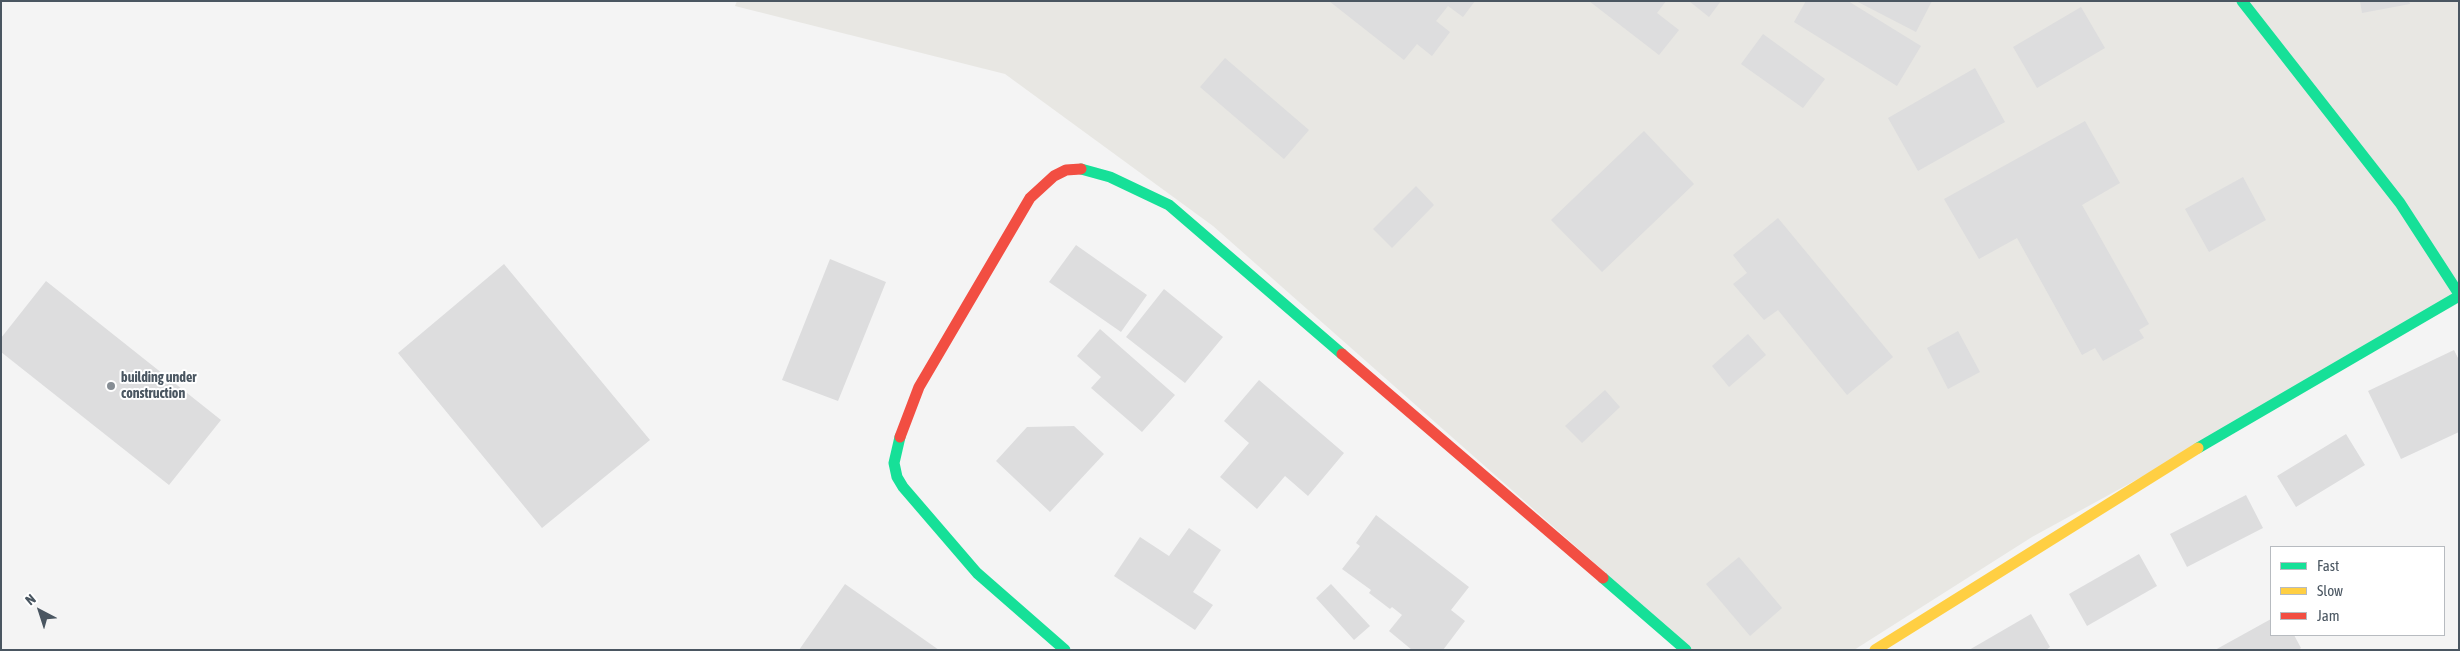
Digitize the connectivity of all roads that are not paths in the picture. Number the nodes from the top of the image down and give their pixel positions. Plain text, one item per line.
1 (2242, 1) edge
2 (2459, 295) edge
3 (1065, 650) edge
4 (1686, 650) edge
5 (1875, 650) edge

1 - 2 street
2 - 5 street
3 - 4 street

